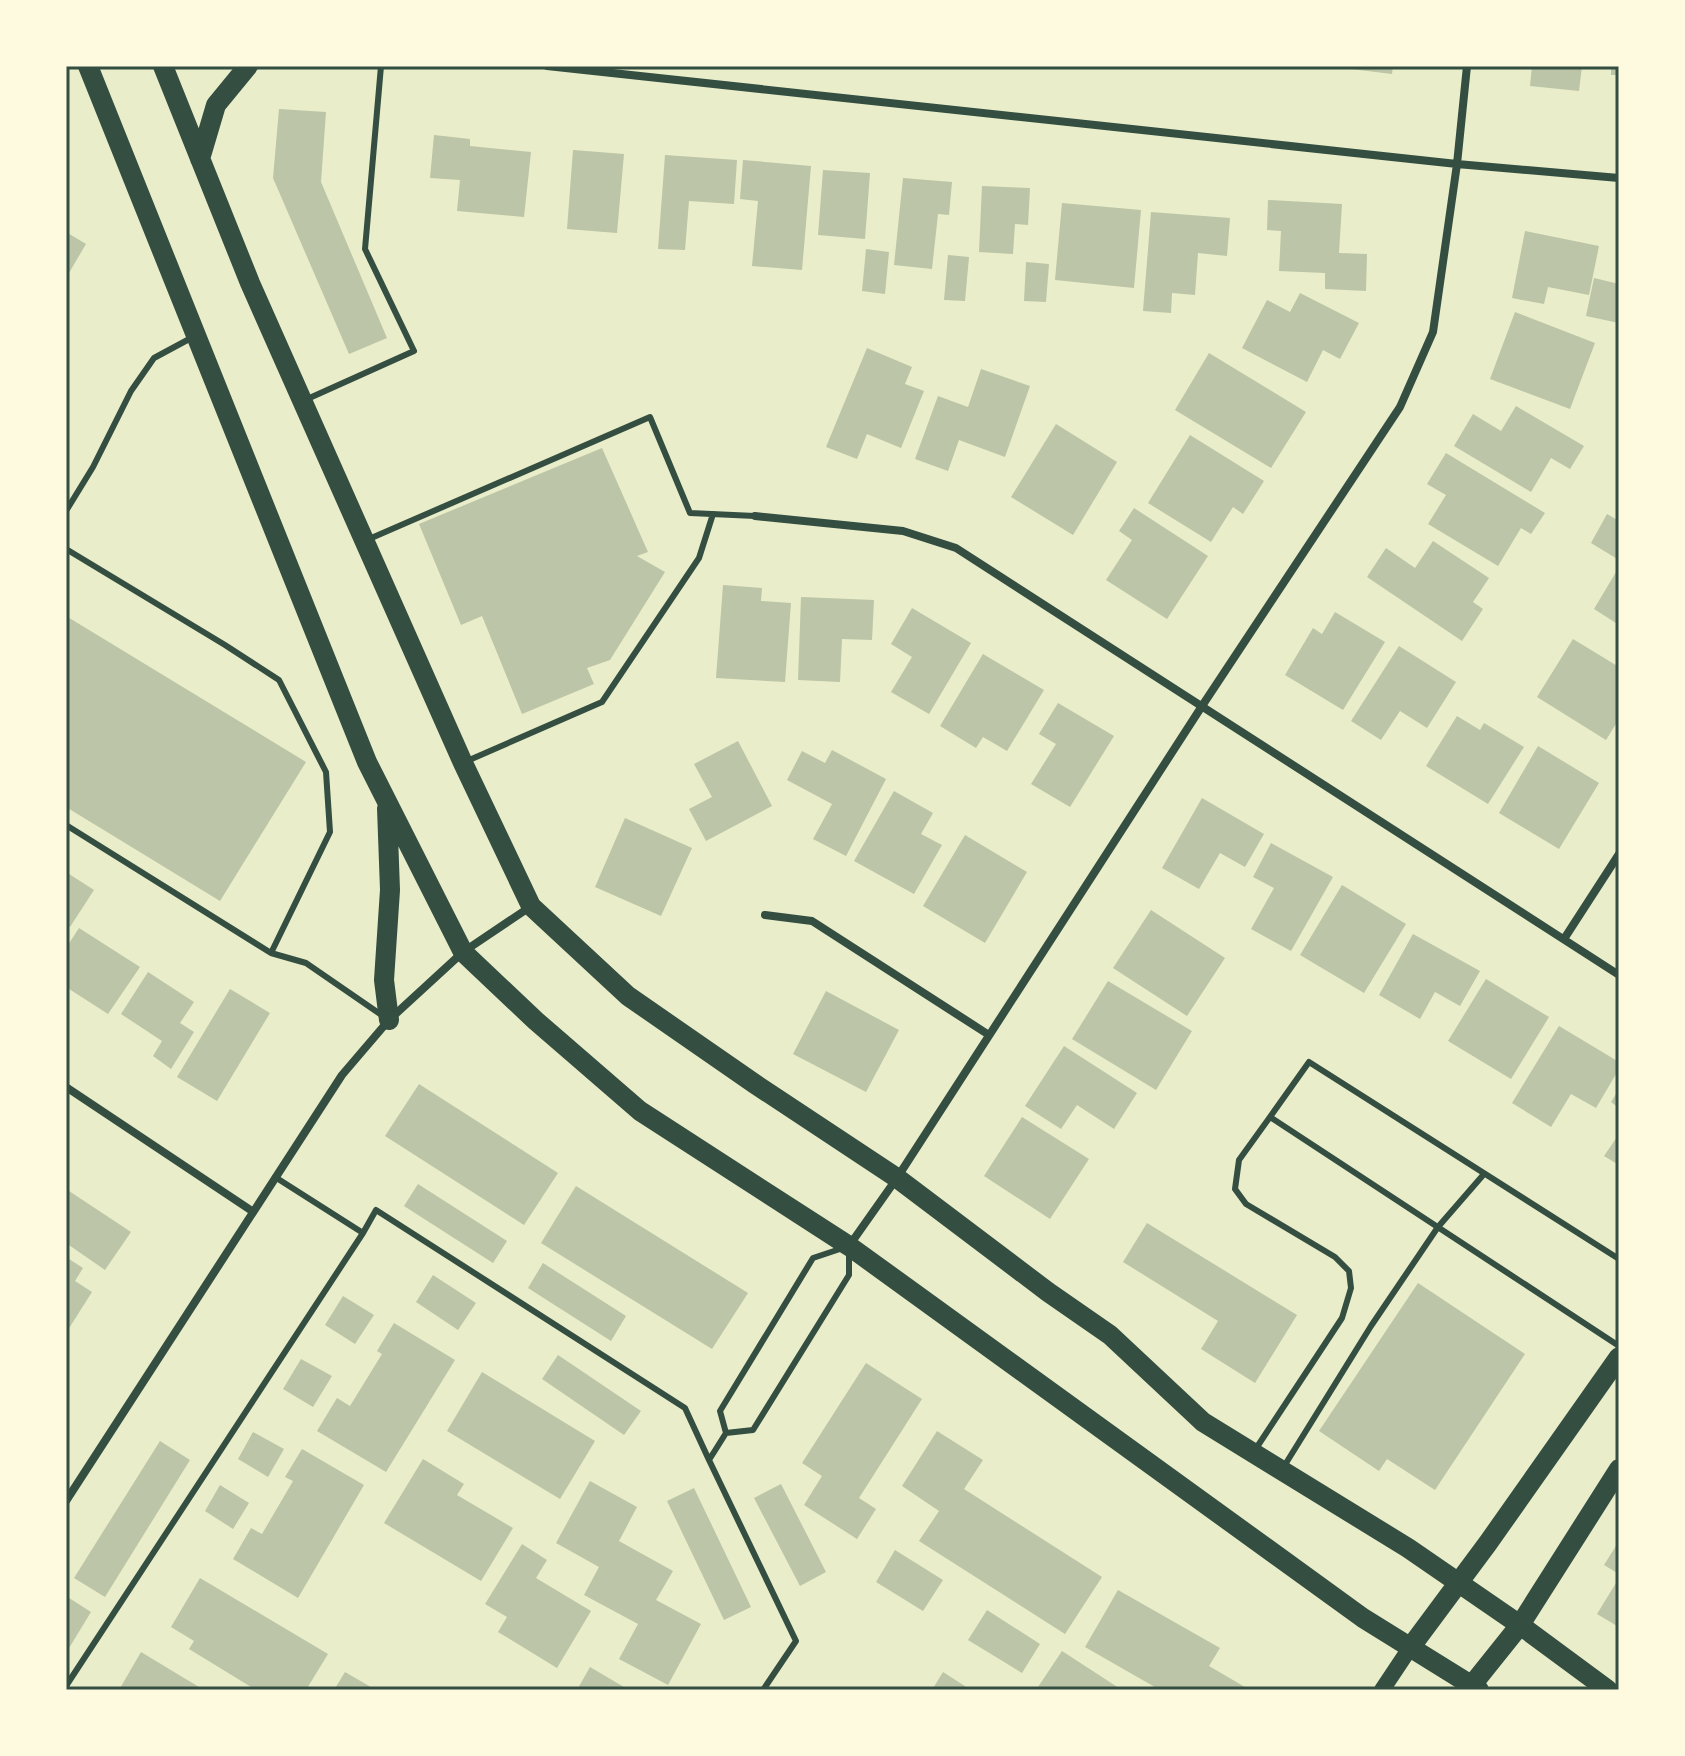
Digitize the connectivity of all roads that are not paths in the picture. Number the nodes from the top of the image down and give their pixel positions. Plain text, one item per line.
1 (88, 66) edge
2 (163, 66) edge
3 (248, 66) edge
4 (381, 66) edge
5 (547, 66) edge
6 (1467, 66) edge
7 (200, 159) junction
8 (1457, 164) junction
9 (1619, 178) edge
10 (196, 335) junction
11 (302, 401) junction
12 (66, 511) edge
13 (713, 514) junction
14 (755, 516) joint
15 (365, 541) junction
16 (66, 549) edge
17 (1202, 706) junction
18 (463, 763) junction
19 (386, 800) junction
20 (66, 825) edge
21 (1619, 854) edge
22 (531, 906) junction
23 (765, 915) dead end
24 (1564, 939) junction
25 (463, 952) junction
26 (271, 953) junction
27 (1619, 975) edge
28 (389, 1020) junction
29 (989, 1035) junction
30 (66, 1087) edge
31 (1270, 1117) junction
32 (1484, 1174) junction
33 (275, 1177) junction
34 (897, 1178) junction
35 (252, 1211) junction
36 (1438, 1227) junction
37 (363, 1233) junction
38 (849, 1246) junction
39 (1619, 1259) edge
40 (1619, 1346) edge
41 (1619, 1357) edge
42 (726, 1433) junction
43 (1253, 1453) junction
44 (709, 1460) junction
45 (1619, 1469) edge
46 (1281, 1471) junction
47 (66, 1501) edge
48 (1459, 1583) junction
49 (1520, 1625) junction
50 (1410, 1648) junction
51 (66, 1686) edge
52 (1474, 1688) edge
53 (763, 1690) edge
54 (1382, 1690) edge
55 (1608, 1690) edge

1 - 10 main road
2 - 7 main road
3 - 7 main road
4 - 11 lane
5 - 8 street
6 - 8 street
7 - 11 main road
8 - 9 street
8 - 17 street
10 - 12 lane
10 - 19 main road
11 - 15 main road
13 - 14 lane
13 - 15 lane
13 - 18 lane
14 - 17 street
15 - 18 main road
16 - 26 lane
17 - 24 street
17 - 29 street
18 - 22 main road
19 - 25 main road
19 - 28 main road
20 - 26 lane
21 - 24 street
22 - 25 street
22 - 34 main road
23 - 29 street
24 - 27 street
25 - 28 street
25 - 38 main road
26 - 28 lane
28 - 33 street
29 - 34 street
30 - 35 street
31 - 32 lane
31 - 36 lane
31 - 43 lane
32 - 36 lane
32 - 39 lane
33 - 35 street
33 - 37 lane
34 - 38 street
34 - 43 main road
35 - 47 street
36 - 40 lane
36 - 46 lane
37 - 44 lane
37 - 51 lane
38 - 42 lane
38 - 42 lane
38 - 50 main road
41 - 48 main road
42 - 44 lane
43 - 46 main road
44 - 53 lane
45 - 49 main road
46 - 48 main road
48 - 49 main road
48 - 50 main road
49 - 52 main road
49 - 55 main road
50 - 52 main road
50 - 54 main road

